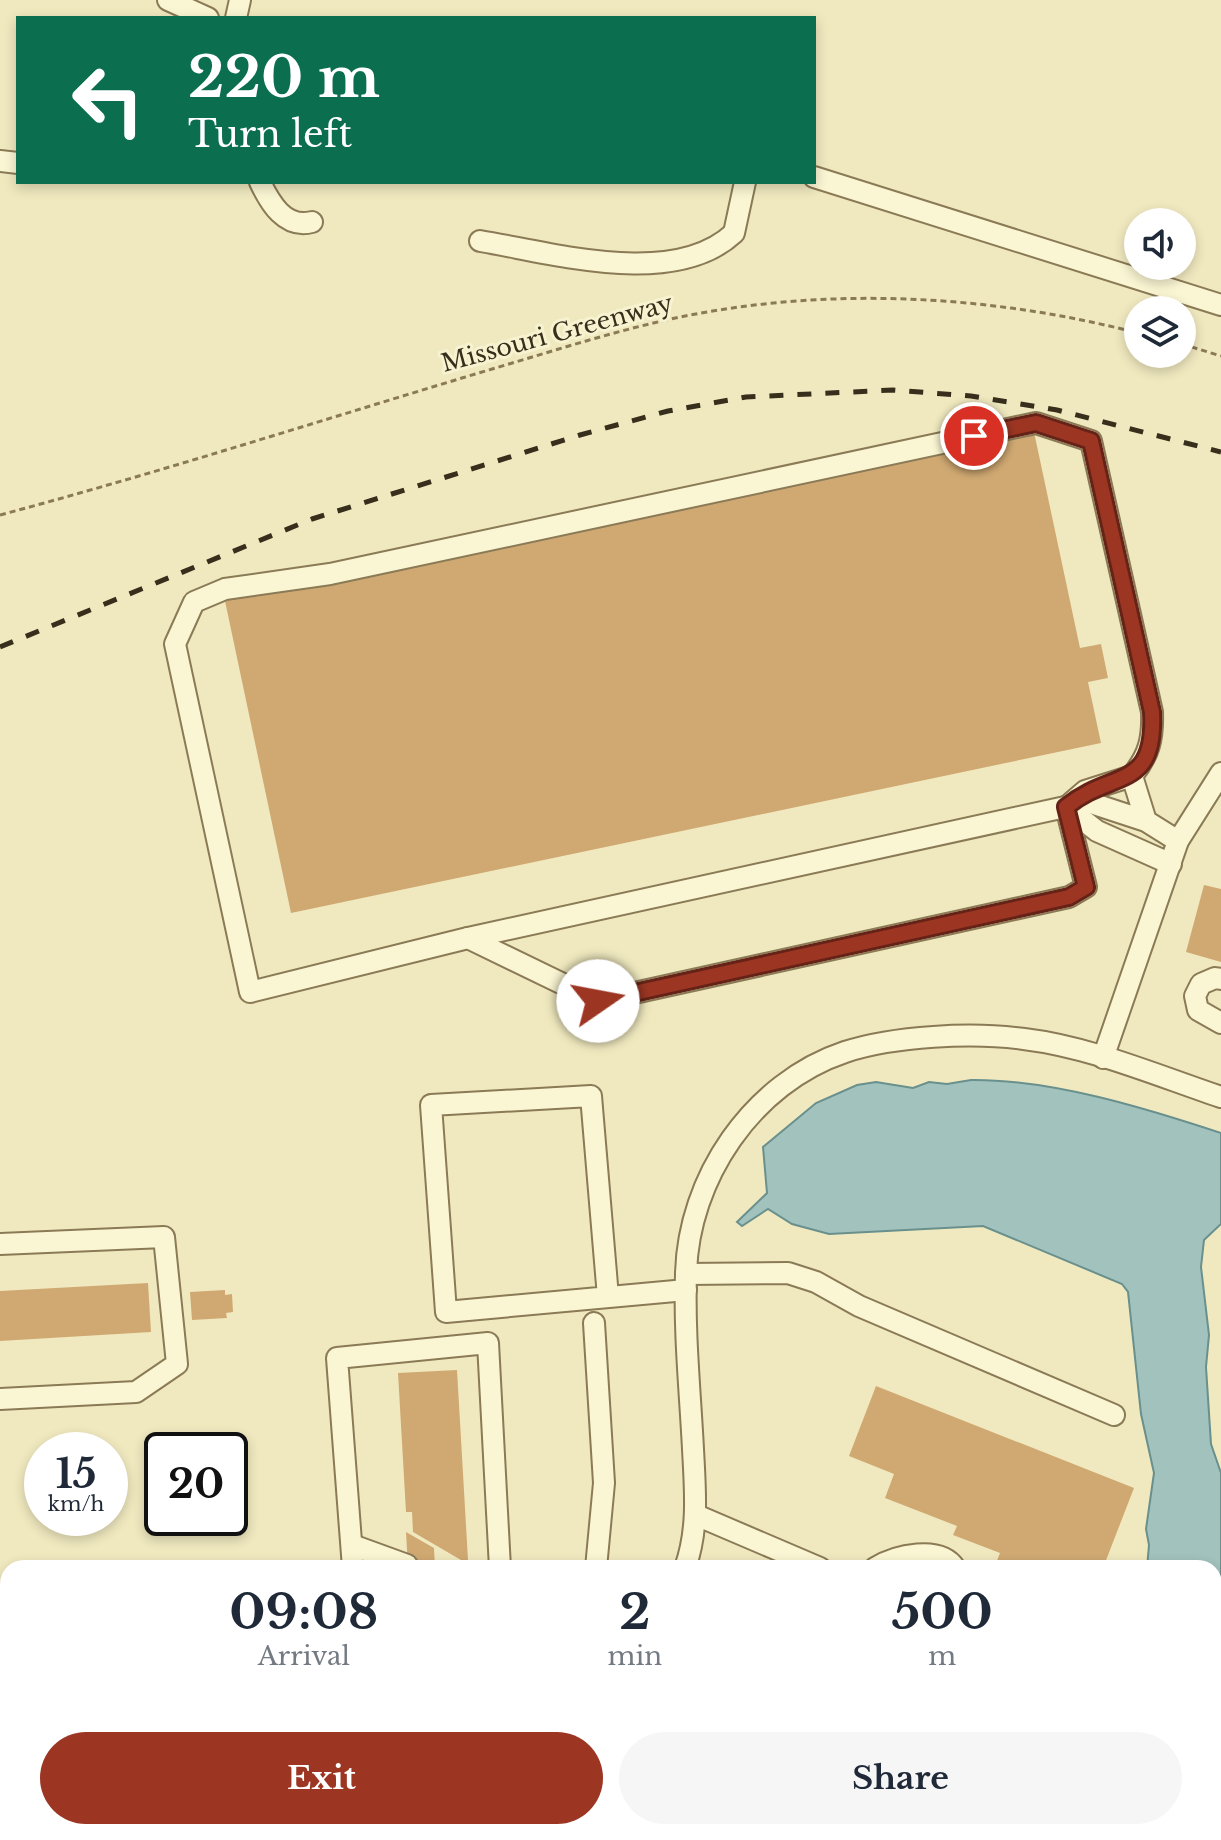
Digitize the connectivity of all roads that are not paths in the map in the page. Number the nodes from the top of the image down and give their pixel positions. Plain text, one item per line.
1 (168, 0) edge
2 (204, 16) edge
3 (816, 178) edge
4 (261, 184) edge
5 (745, 184) edge
6 (312, 222) dead end
7 (480, 241) dead end
8 (1221, 305) edge
9 (1221, 773) edge
10 (1132, 776) junction
11 (1066, 807) junction
12 (1146, 821) junction
13 (1178, 841) junction
14 (1171, 864) junction
15 (468, 938) junction
16 (1221, 979) edge
17 (1221, 1023) edge
18 (1103, 1058) junction
19 (1221, 1097) edge
20 (0, 1244) edge
21 (686, 1282) junction
22 (608, 1297) junction
23 (594, 1323) dead end
24 (0, 1399) edge
25 (1114, 1415) dead end
26 (696, 1515) junction
27 (352, 1545) junction
28 (353, 1560) edge
29 (393, 1560) edge
30 (500, 1560) edge
31 (597, 1560) edge
32 (687, 1560) edge
33 (801, 1560) edge
34 (892, 1560) edge
35 (940, 1560) edge

1 - 2 street
3 - 8 street
4 - 6 street
5 - 7 street
9 - 13 street
10 - 11 street
10 - 12 street
10 - 15 street
11 - 12 street
11 - 14 street
11 - 15 street
11 - 15 street
12 - 13 street
13 - 14 street
14 - 18 street
16 - 17 street
18 - 19 street
18 - 21 street
20 - 24 street
21 - 22 street
21 - 25 street
21 - 26 street
22 - 22 street
23 - 31 street
26 - 32 street
26 - 33 street
27 - 28 street
27 - 29 street
27 - 30 street
34 - 35 street

